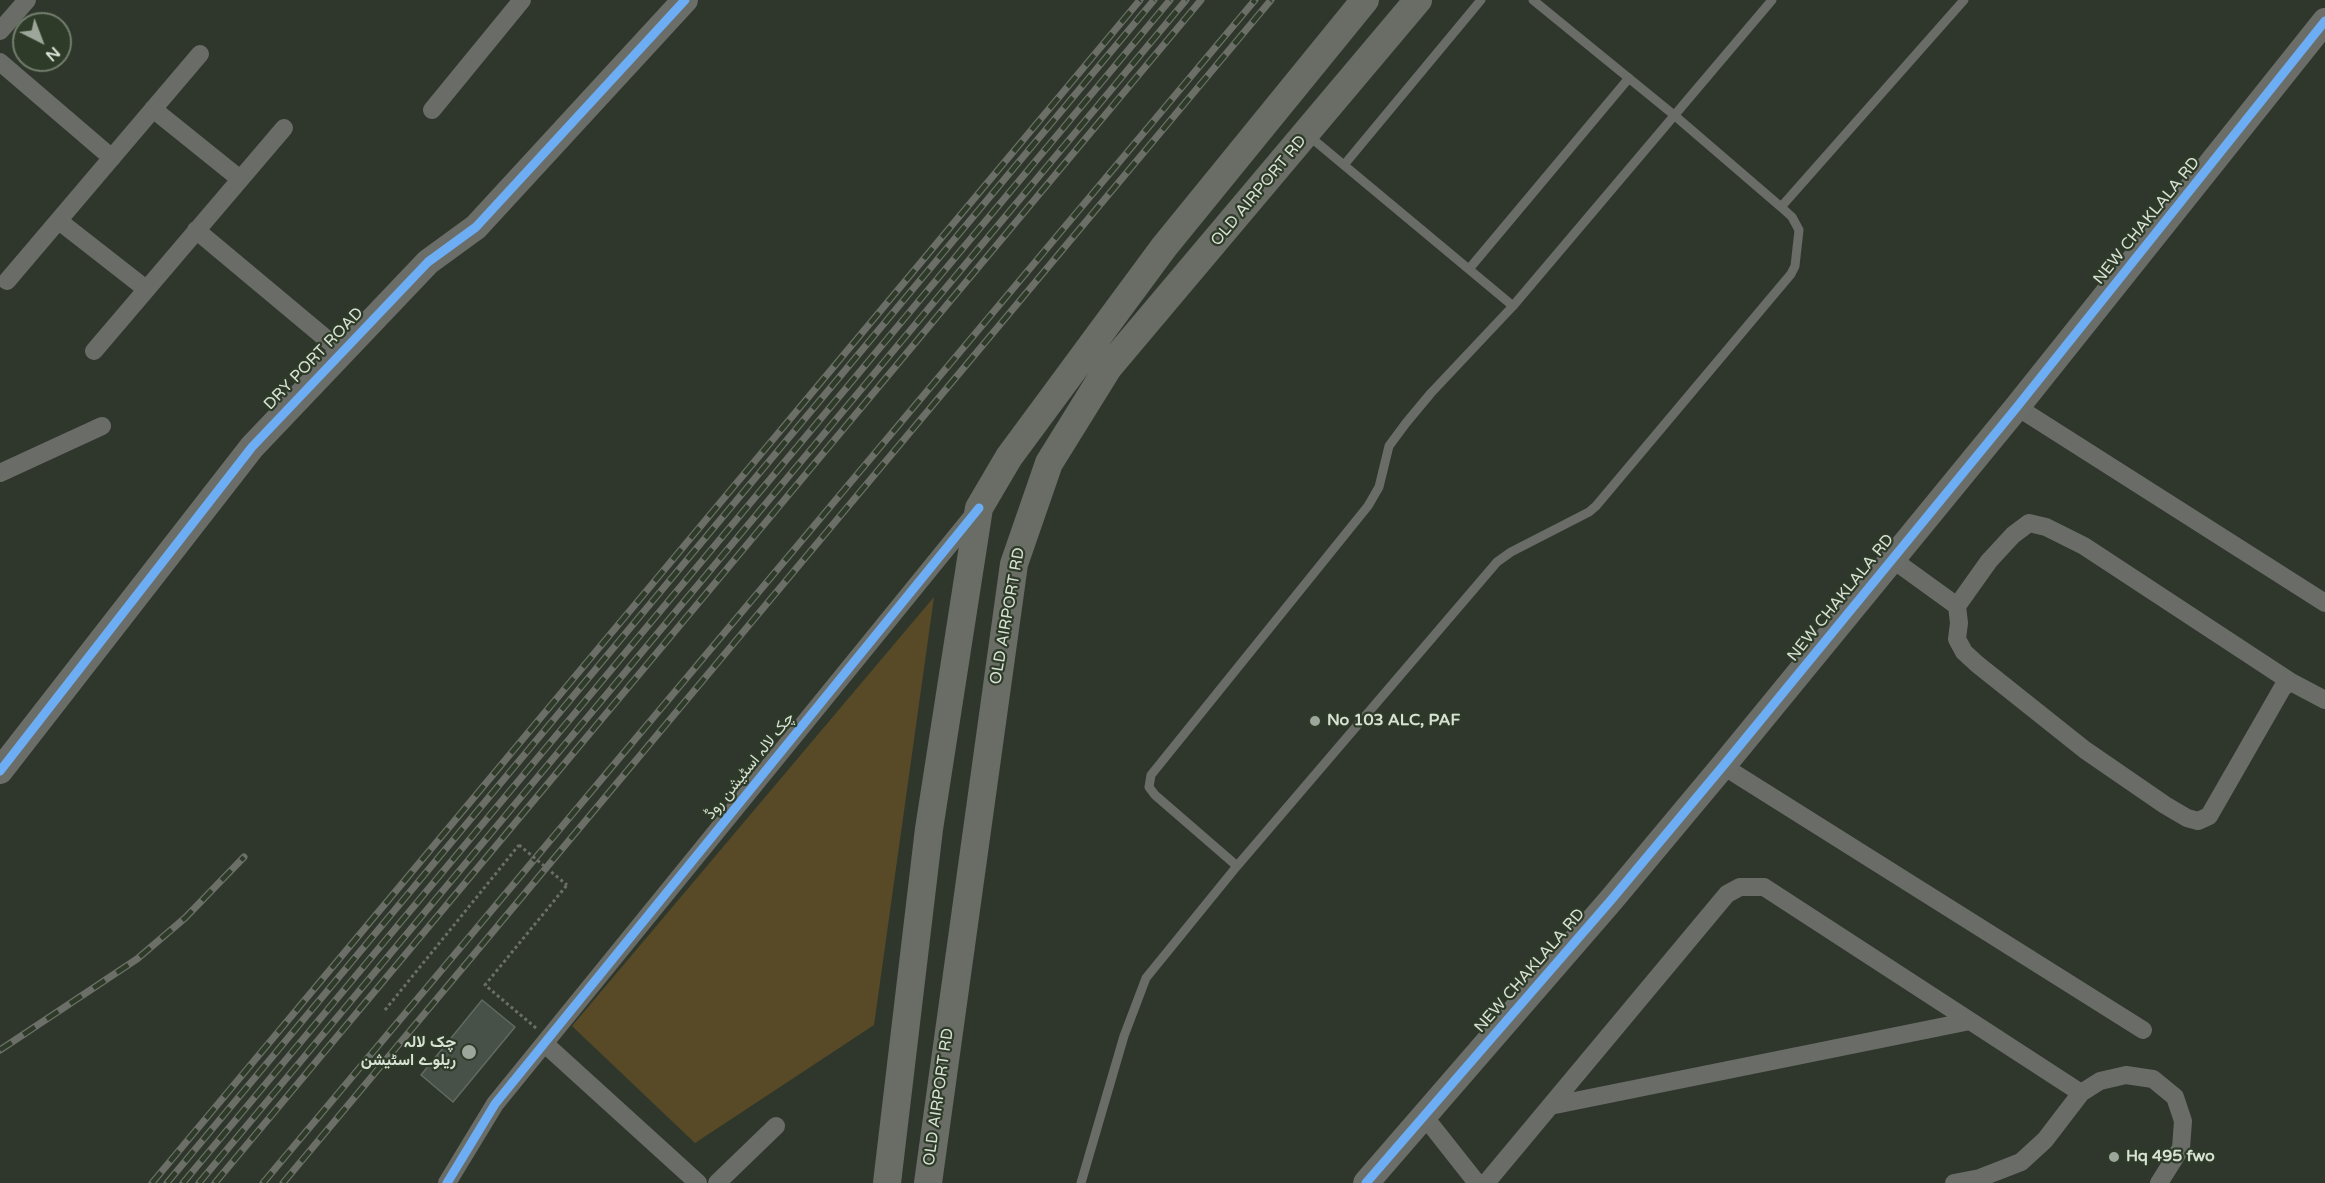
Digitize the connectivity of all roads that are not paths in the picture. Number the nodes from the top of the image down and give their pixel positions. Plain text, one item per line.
1 (27, 0) edge
2 (522, 0) edge
3 (685, 0) edge
4 (1365, 0) edge
5 (1418, 0) edge
6 (1481, 0) edge
7 (1533, 0) edge
8 (1772, 0) edge
9 (1964, 0) edge
10 (2325, 21) edge
11 (0, 31) edge
12 (200, 54) dead end
13 (0, 62) edge
14 (1629, 78) junction
15 (153, 109) junction
16 (432, 110) dead end
17 (1674, 115) junction
18 (284, 128) dead end
19 (1307, 134) junction
20 (112, 158) junction
21 (1344, 165) junction
22 (240, 179) junction
23 (1781, 207) junction
24 (59, 221) junction
25 (196, 230) junction
26 (1469, 269) junction
27 (7, 281) dead end
28 (146, 289) junction
29 (1513, 306) junction
30 (94, 351) dead end
31 (342, 352) junction
32 (2017, 407) junction
33 (102, 426) dead end
34 (1009, 457) junction
35 (1049, 463) junction
36 (0, 473) edge
37 (979, 508) junction
38 (1892, 559) junction
39 (967, 578) junction
40 (1008, 599) junction
41 (2325, 603) edge
42 (1957, 606) junction
43 (2291, 682) junction
44 (2325, 700) edge
45 (1723, 766) junction
46 (0, 771) edge
47 (1237, 866) junction
48 (1970, 1021) junction
49 (2143, 1030) dead end
50 (547, 1041) junction
51 (2081, 1094) junction
52 (1550, 1106) junction
53 (1424, 1116) junction
54 (776, 1126) dead end
55 (447, 1183) edge
56 (698, 1183) edge
57 (717, 1183) edge
58 (887, 1183) edge
59 (928, 1183) edge
60 (1081, 1183) edge
61 (1366, 1183) edge
62 (1477, 1183) edge
63 (1486, 1183) edge
64 (1954, 1183) edge
65 (2159, 1183) edge

1 - 11 street
2 - 16 street
3 - 31 street, DRY PORT ROAD
4 - 34 main road
5 - 19 main road, OLD AIRPORT RD
6 - 21 lane
7 - 14 lane
8 - 17 lane
9 - 23 lane
10 - 32 street, NEW CHAKLALA RD
12 - 15 street
13 - 20 street
14 - 17 lane
14 - 26 lane
15 - 20 street
15 - 22 street
17 - 23 lane
17 - 29 lane
18 - 22 street
19 - 21 lane
19 - 35 main road, OLD AIRPORT RD
20 - 24 street
21 - 26 lane
22 - 25 street
23 - 47 lane
24 - 27 street
24 - 28 street
25 - 28 street
25 - 31 street
26 - 29 lane
28 - 30 street
29 - 47 lane
31 - 46 street, DRY PORT ROAD
32 - 38 street, NEW CHAKLALA RD
32 - 41 street
33 - 36 street
34 - 35 main road
34 - 37 main road
35 - 40 main road, OLD AIRPORT RD
37 - 39 main road
37 - 50 street, چک لالہ اسٹیشن روڈ
38 - 42 street
38 - 45 street, NEW CHAKLALA RD
39 - 40 main road
39 - 58 main road
40 - 59 main road, OLD AIRPORT RD
42 - 43 street
42 - 43 street
43 - 44 street
45 - 49 street
45 - 53 street, NEW CHAKLALA RD
47 - 60 lane
48 - 51 street
48 - 52 street
48 - 52 street
50 - 55 street, چک لالہ اسٹیشن روڈ
50 - 56 street
51 - 64 street
51 - 65 street
52 - 63 street
53 - 61 street, NEW CHAKLALA RD
53 - 62 street
54 - 57 street

